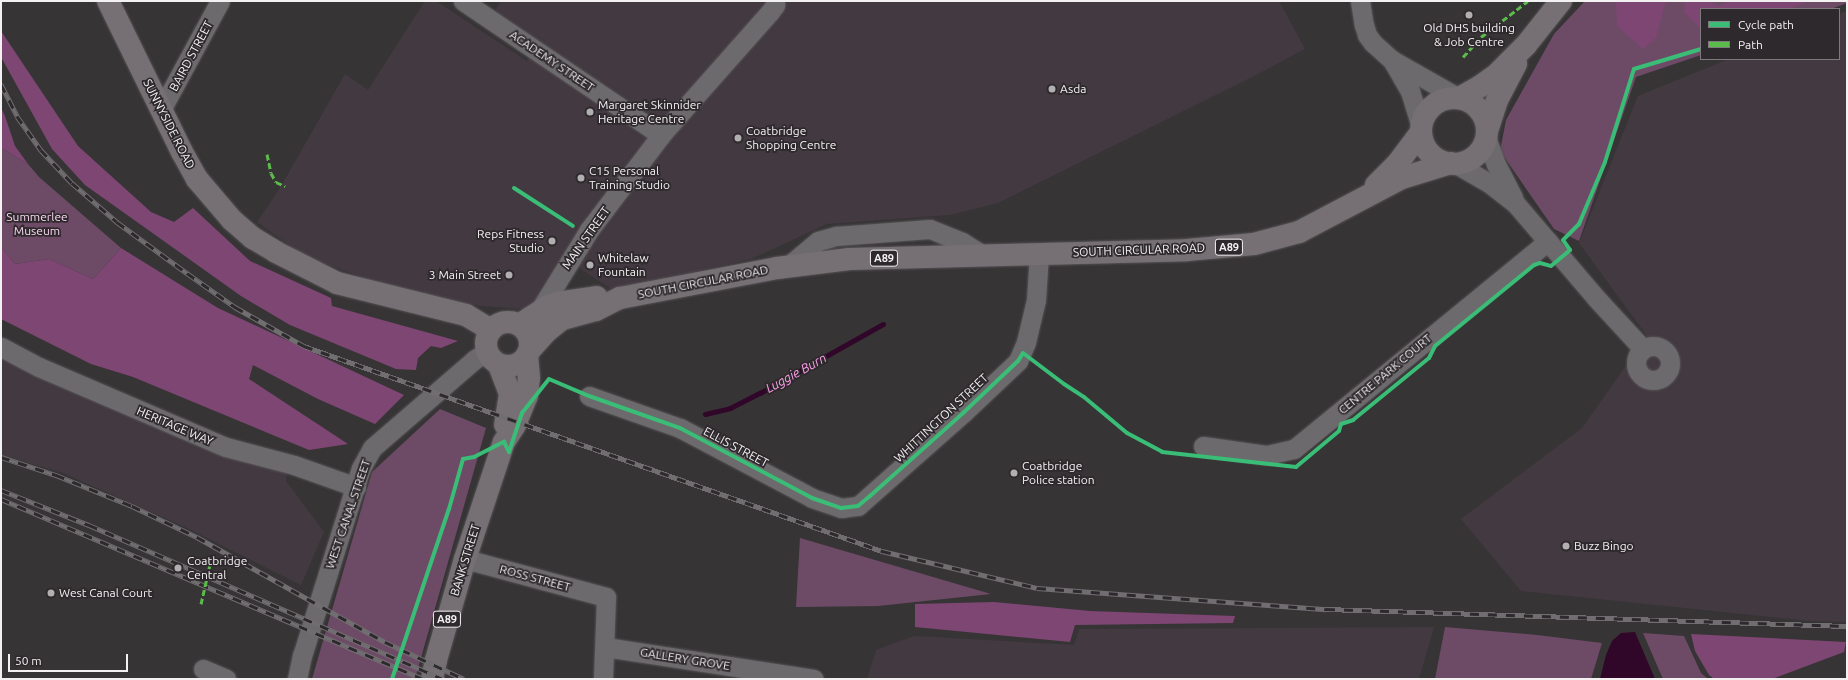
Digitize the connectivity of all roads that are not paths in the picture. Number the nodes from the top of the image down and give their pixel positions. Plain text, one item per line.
1 (108, 1) edge
2 (220, 1) edge
3 (463, 1) edge
4 (775, 1) edge
5 (1360, 1) edge
6 (1561, 1) edge
7 (1526, 45) junction
8 (1392, 60) junction
9 (1459, 98) junction
10 (161, 110) junction
11 (1421, 130) junction
12 (1487, 134) junction
13 (661, 135) junction
14 (1453, 164) junction
15 (1359, 200) junction
16 (1515, 203) junction
17 (1548, 241) junction
18 (1038, 254) junction
19 (620, 298) junction
20 (538, 312) junction
21 (519, 325) junction
22 (491, 330) junction
23 (1, 347) edge
24 (1642, 349) dead end
25 (528, 353) junction
26 (493, 358) junction
27 (588, 396) dead end
28 (504, 442) junction
29 (1203, 446) dead end
30 (356, 487) junction
31 (870, 496) joint
32 (465, 560) junction
33 (605, 646) junction
34 (203, 669) dead end
35 (226, 679) edge
36 (297, 679) edge
37 (432, 679) edge
38 (603, 679) edge
39 (813, 679) edge

1 - 10 main road, SUNNYSIDE ROAD
2 - 10 street, BAIRD STREET
3 - 13 street, ACADEMY STREET
4 - 13 street, MAIN STREET
5 - 8 street
6 - 7 main road, A89
7 - 9 main road, A89
7 - 12 main road, A89
8 - 9 street
8 - 11 street
9 - 11 main road, A89
9 - 12 main road
10 - 22 main road, SUNNYSIDE ROAD
11 - 14 main road
11 - 15 main road, SOUTH CIRCULAR ROAD / A89
12 - 14 main road, A89
12 - 16 street
13 - 20 street, MAIN STREET
14 - 15 main road, SOUTH CIRCULAR ROAD / A89
14 - 16 street
15 - 18 main road, SOUTH CIRCULAR ROAD / A89
16 - 17 street
17 - 24 street
17 - 29 street, CENTRE PARK COURT
18 - 19 main road, SOUTH CIRCULAR ROAD / A89
18 - 31 street, WHITTINGTON STREET
19 - 20 main road, SOUTH CIRCULAR ROAD / A89
19 - 25 main road, SOUTH CIRCULAR ROAD / A89
20 - 21 main road, SOUTH CIRCULAR ROAD / A89
21 - 22 main road
21 - 25 main road, A89
22 - 26 main road, A89
23 - 30 street, HERITAGE WAY
25 - 26 main road, A89
25 - 28 main road, BANK STREET / A89
26 - 28 main road, BANK STREET / A89
26 - 30 street, WEST CANAL STREET
27 - 31 street, ELLIS STREET
28 - 32 main road, BANK STREET / A89
30 - 36 street, WEST CANAL STREET
32 - 33 street, ROSS STREET
32 - 37 main road, BANK STREET / A89
33 - 38 street
33 - 39 street, GALLERY GROVE
34 - 35 street

